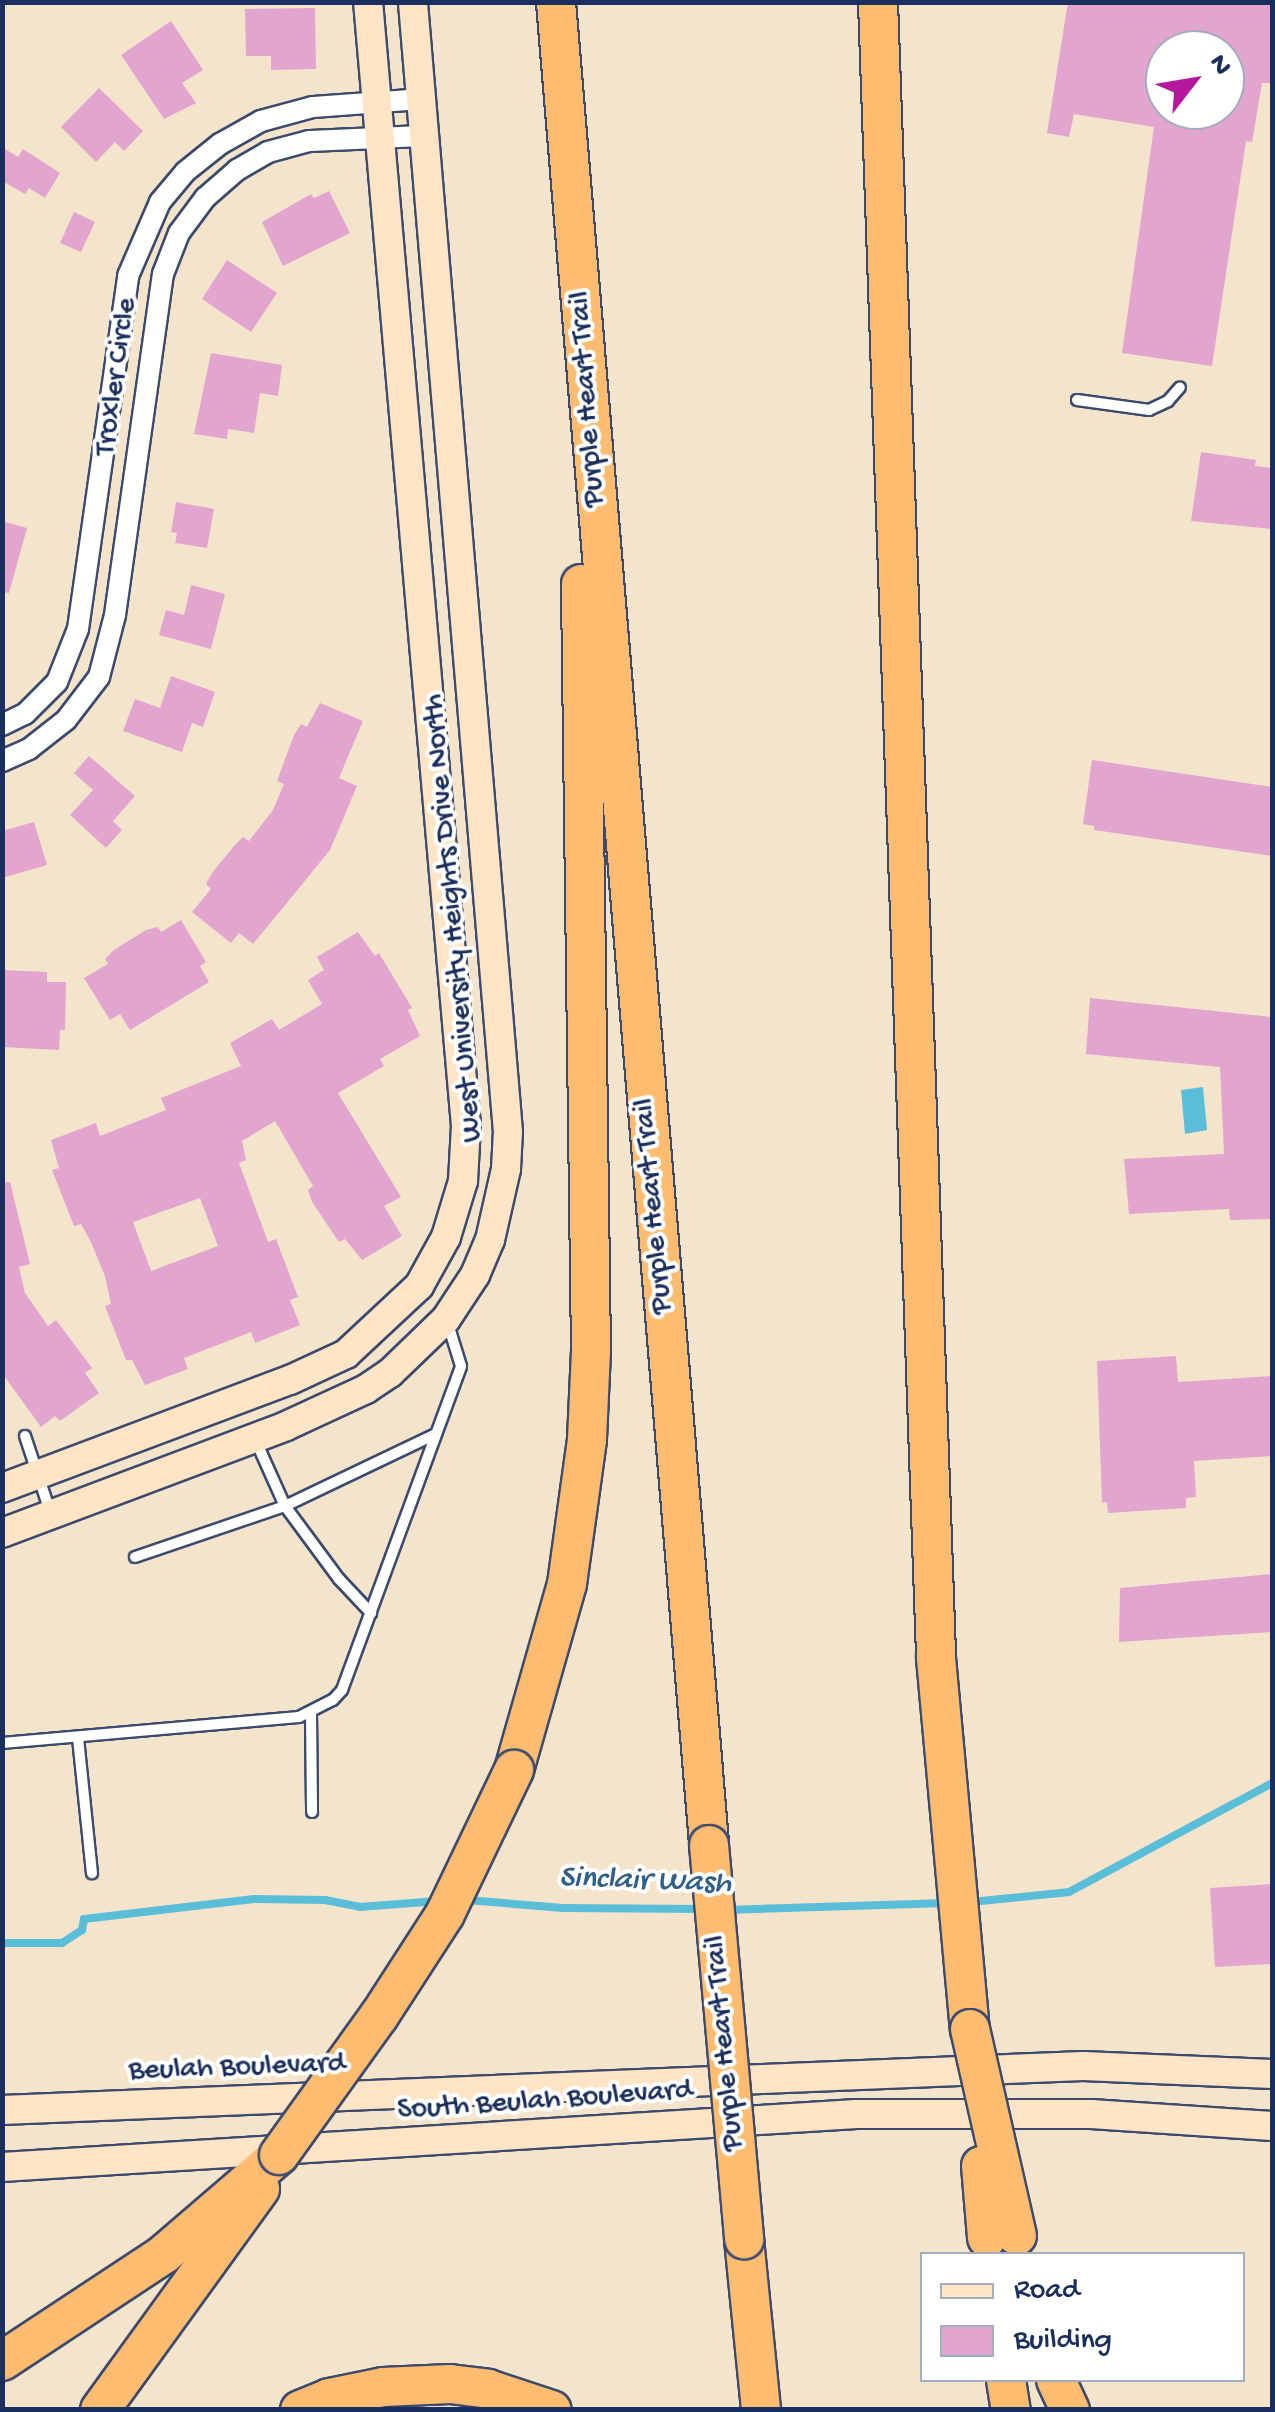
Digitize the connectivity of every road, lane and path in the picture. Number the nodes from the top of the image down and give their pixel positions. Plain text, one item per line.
1 (368, 2) edge
2 (413, 2) edge
3 (556, 2) edge
4 (878, 2) edge
5 (421, 99) junction
6 (378, 102) junction
7 (423, 136) junction
8 (381, 138) junction
9 (579, 266) junction
10 (1180, 387) dead end
11 (1078, 400) dead end
12 (2, 725) edge
13 (2, 760) edge
14 (446, 1318) junction
15 (437, 1434) junction
16 (25, 1436) dead end
17 (255, 1438) junction
18 (37, 1475) junction
19 (2, 1488) edge
20 (285, 1506) junction
21 (51, 1515) junction
22 (2, 1533) edge
23 (136, 1557) dead end
24 (370, 1613) junction
25 (312, 1713) junction
26 (78, 1738) junction
27 (2, 1744) edge
28 (312, 1812) dead end
29 (92, 1873) dead end
30 (1272, 2074) edge
31 (474, 2093) joint
32 (2, 2110) edge
33 (1272, 2126) edge
34 (279, 2155) junction
35 (2, 2167) edge
36 (1004, 2246) edge
37 (2, 2361) edge
38 (1006, 2382) edge
39 (1057, 2382) edge
40 (100, 2410) edge
41 (300, 2410) edge
42 (552, 2410) edge
43 (761, 2410) edge
44 (1011, 2410) edge
45 (1070, 2410) edge

1 - 6 street, West University Heights Drive North
2 - 5 street, West University Heights Drive North
3 - 9 highway, Purple Heart Trail
4 - 36 highway, bridge
5 - 6 street, Troxler Circle
5 - 7 street, West University Heights Drive North
6 - 8 street, West University Heights Drive North
6 - 12 street, Troxler Circle
7 - 8 street, Troxler Circle
7 - 14 street, West University Heights Drive North
8 - 13 street, Troxler Circle
8 - 18 street, West University Heights Drive North
9 - 34 highway, bridge
9 - 43 highway, Purple Heart Trail, bridge
10 - 11 lane
14 - 15 lane
14 - 17 street, West University Heights Drive North
15 - 20 lane
15 - 24 lane
16 - 18 lane
17 - 20 lane
17 - 21 street, West University Heights Drive North
18 - 19 street, West University Heights Drive North
18 - 21 lane
20 - 23 lane
20 - 24 lane
21 - 22 street, West University Heights Drive North
24 - 25 lane
25 - 26 lane
25 - 28 lane
26 - 27 lane
26 - 29 lane
30 - 31 street, South Beulah Boulevard
31 - 32 street, Beulah Boulevard
33 - 35 street, South Beulah Boulevard
34 - 37 highway
34 - 40 highway
38 - 44 highway
39 - 45 highway
41 - 42 highway

